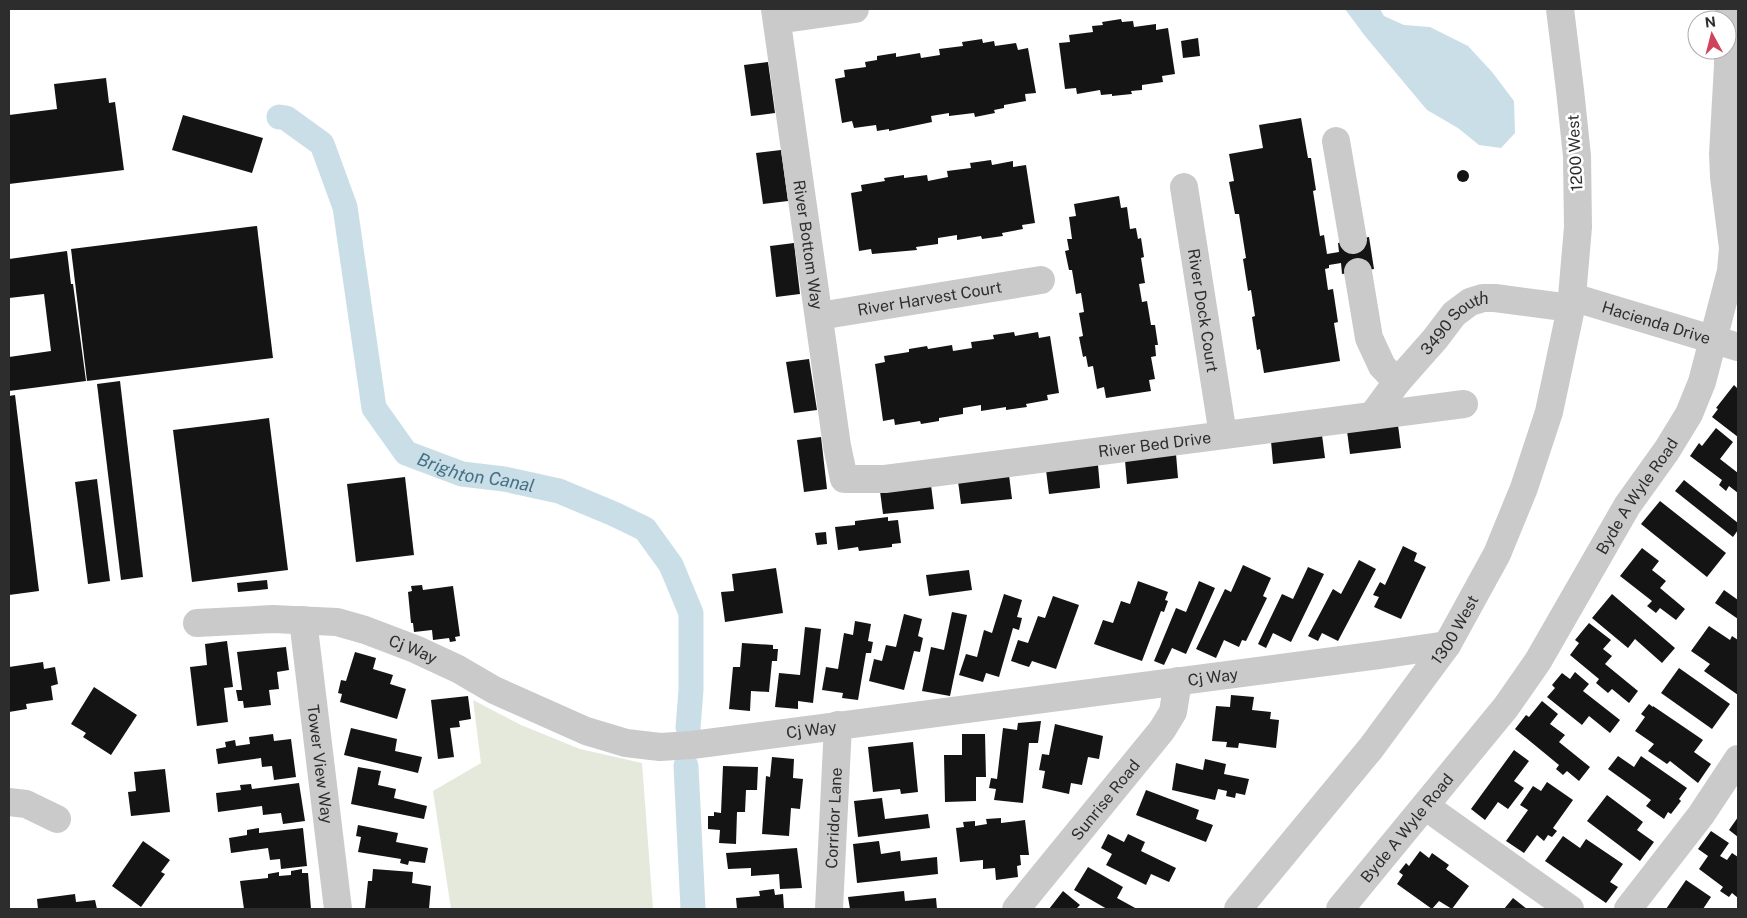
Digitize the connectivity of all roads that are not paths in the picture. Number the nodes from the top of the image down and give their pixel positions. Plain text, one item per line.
1 (855, 9) edge
2 (1560, 9) edge
3 (1729, 9) edge
4 (776, 14) edge
5 (1336, 141) dead end
6 (1184, 187) dead end
7 (1353, 240) dead end
8 (1358, 272) dead end
9 (1041, 280) dead end
10 (1572, 302) junction
11 (819, 316) junction
12 (1726, 343) edge
13 (1397, 382) junction
14 (1464, 404) dead end
15 (1372, 416) junction
16 (1223, 435) junction
17 (844, 479) joint
18 (304, 620) junction
19 (197, 624) dead end
20 (1447, 645) junction
21 (1178, 681) junction
22 (838, 726) junction
23 (1738, 759) edge
24 (9, 802) edge
25 (1425, 806) junction
26 (57, 818) dead end
27 (338, 909) edge
28 (829, 909) edge
29 (1016, 909) edge
30 (1238, 909) edge
31 (1340, 909) edge
32 (1570, 909) edge
33 (1628, 909) edge

1 - 4 street
2 - 10 street, 1200 West
3 - 12 street, Byde A Wyle Road
4 - 11 street, River Bottom Way
5 - 7 street
6 - 16 street, River Dock Court
8 - 13 street
9 - 11 street, River Harvest Court
10 - 12 street, Hacienda Drive
10 - 13 street, 3490 South
10 - 20 street, 1300 West
11 - 17 street, River Bottom Way
12 - 25 street, Byde A Wyle Road
13 - 15 street, 3490 South
14 - 15 street, River Bed Drive
15 - 16 street, River Bed Drive
16 - 17 street, River Bed Drive
18 - 19 street, Cj Way
18 - 22 street, Cj Way
18 - 27 street, Tower View Way
20 - 21 street, Cj Way
20 - 30 street, 1300 West
21 - 22 street, Cj Way
21 - 29 street, Sunrise Road
22 - 28 street, Corridor Lane
23 - 33 street
24 - 26 street
25 - 31 street, Byde A Wyle Road
25 - 32 street

